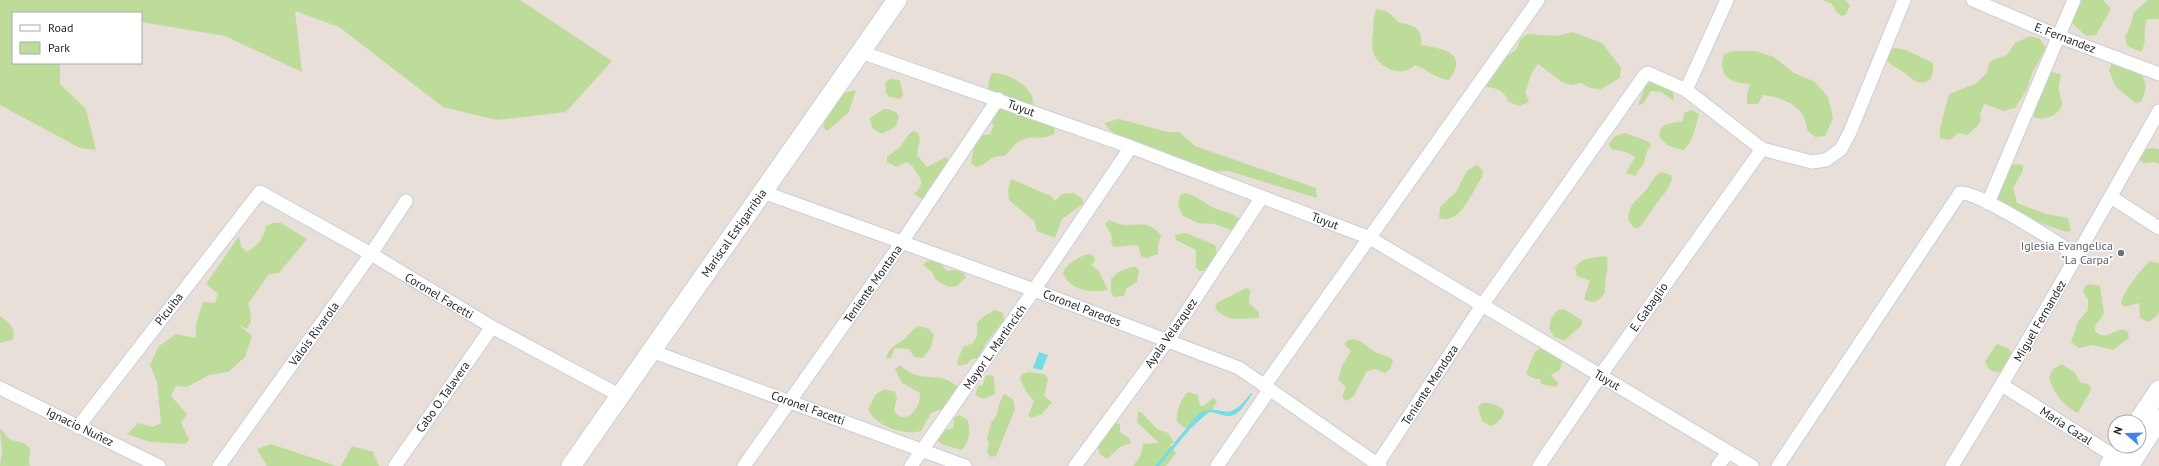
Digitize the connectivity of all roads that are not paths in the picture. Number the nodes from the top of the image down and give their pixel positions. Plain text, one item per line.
1 (897, 0) edge
2 (1538, 0) edge
3 (1727, 0) edge
4 (1904, 0) edge
5 (1973, 0) edge
6 (2074, 0) edge
7 (2058, 36) junction
8 (861, 52) junction
9 (2159, 74) edge
10 (1686, 90) junction
11 (998, 100) junction
12 (2159, 111) edge
13 (1131, 147) junction
14 (1762, 149) junction
15 (260, 192) joint
16 (763, 192) junction
17 (1262, 197) junction
18 (2111, 197) junction
19 (406, 201) dead end
20 (1988, 203) junction
21 (2159, 228) edge
22 (1370, 238) junction
23 (902, 242) junction
24 (371, 254) junction
25 (2078, 256) junction
26 (1034, 290) junction
27 (1483, 304) junction
28 (492, 327) junction
29 (1168, 340) junction
30 (651, 351) junction
31 (1600, 376) junction
32 (2002, 385) junction
33 (1267, 387) junction
34 (2159, 390) edge
35 (1, 391) edge
36 (621, 396) junction
37 (790, 402) junction
38 (2143, 414) edge
39 (2159, 419) edge
40 (78, 427) junction
41 (922, 450) junction
42 (1728, 452) junction
43 (2123, 461) edge
44 (1378, 465) edge
45 (159, 466) edge
46 (219, 466) edge
47 (395, 466) edge
48 (571, 466) edge
49 (744, 466) edge
50 (911, 466) edge
51 (965, 466) edge
52 (1075, 466) edge
53 (1217, 466) edge
54 (1539, 466) edge
55 (1718, 466) edge
56 (1752, 466) edge
57 (1778, 466) edge
58 (1952, 466) edge

1 - 8 street, Mariscal Estigarribia
2 - 22 street
3 - 10 street
4 - 14 street
5 - 7 street, E. Fernandez
6 - 7 street
7 - 9 street, E. Fernandez
7 - 20 street
8 - 11 street, Tuyut
8 - 16 street, Mariscal Estigarribia
10 - 14 street, Teniente Mendoza
10 - 27 street, Teniente Mendoza
11 - 13 street, Tuyut
11 - 23 street, Teniente Montana
12 - 18 street, Miguel Fernandez
13 - 17 street, Tuyut
13 - 26 street, Mayor L. Martincich
14 - 31 street, E. Gabaglio
15 - 24 street, Coronel Facetti
15 - 40 street, Picuiba
16 - 23 street, Coronel Paredes
16 - 30 street, Mariscal Estigarribia
17 - 22 street, Tuyut
17 - 29 street, Ayala Velazquez
18 - 21 street
18 - 25 street, Miguel Fernandez
19 - 24 street, Valois Rivarola
20 - 25 street
20 - 57 street
22 - 27 street, Tuyut
22 - 33 street
23 - 26 street, Coronel Paredes
23 - 37 street, Teniente Montana
24 - 28 street, Coronel Facetti
24 - 46 street, Valois Rivarola
25 - 32 street, Miguel Fernandez
26 - 29 street, Coronel Paredes
26 - 41 street, Mayor L. Martincich
27 - 31 street, Tuyut
27 - 44 street, Teniente Mendoza
28 - 36 street, Coronel Facetti
28 - 47 street, Cabo O. Talavera
29 - 33 street, Coronel Paredes
29 - 52 street, Ayala Velazquez
30 - 36 street, Mariscal Estigarribia
30 - 37 street, Coronel Facetti
31 - 42 street, Tuyut
31 - 54 street, E. Gabaglio
32 - 43 street, Maria Cazal
32 - 58 street, Miguel Fernandez
33 - 44 street, Coronel Paredes
33 - 53 street
34 - 38 street
35 - 40 street, Ignacio Nuñez
36 - 48 street, Mariscal Estigarribia
37 - 41 street, Coronel Facetti
37 - 49 street, Teniente Montana
39 - 43 street
40 - 45 street, Ignacio Nuñez
41 - 50 street, Mayor L. Martincich
41 - 51 street, Coronel Facetti
42 - 55 street
42 - 56 street, Tuyut

